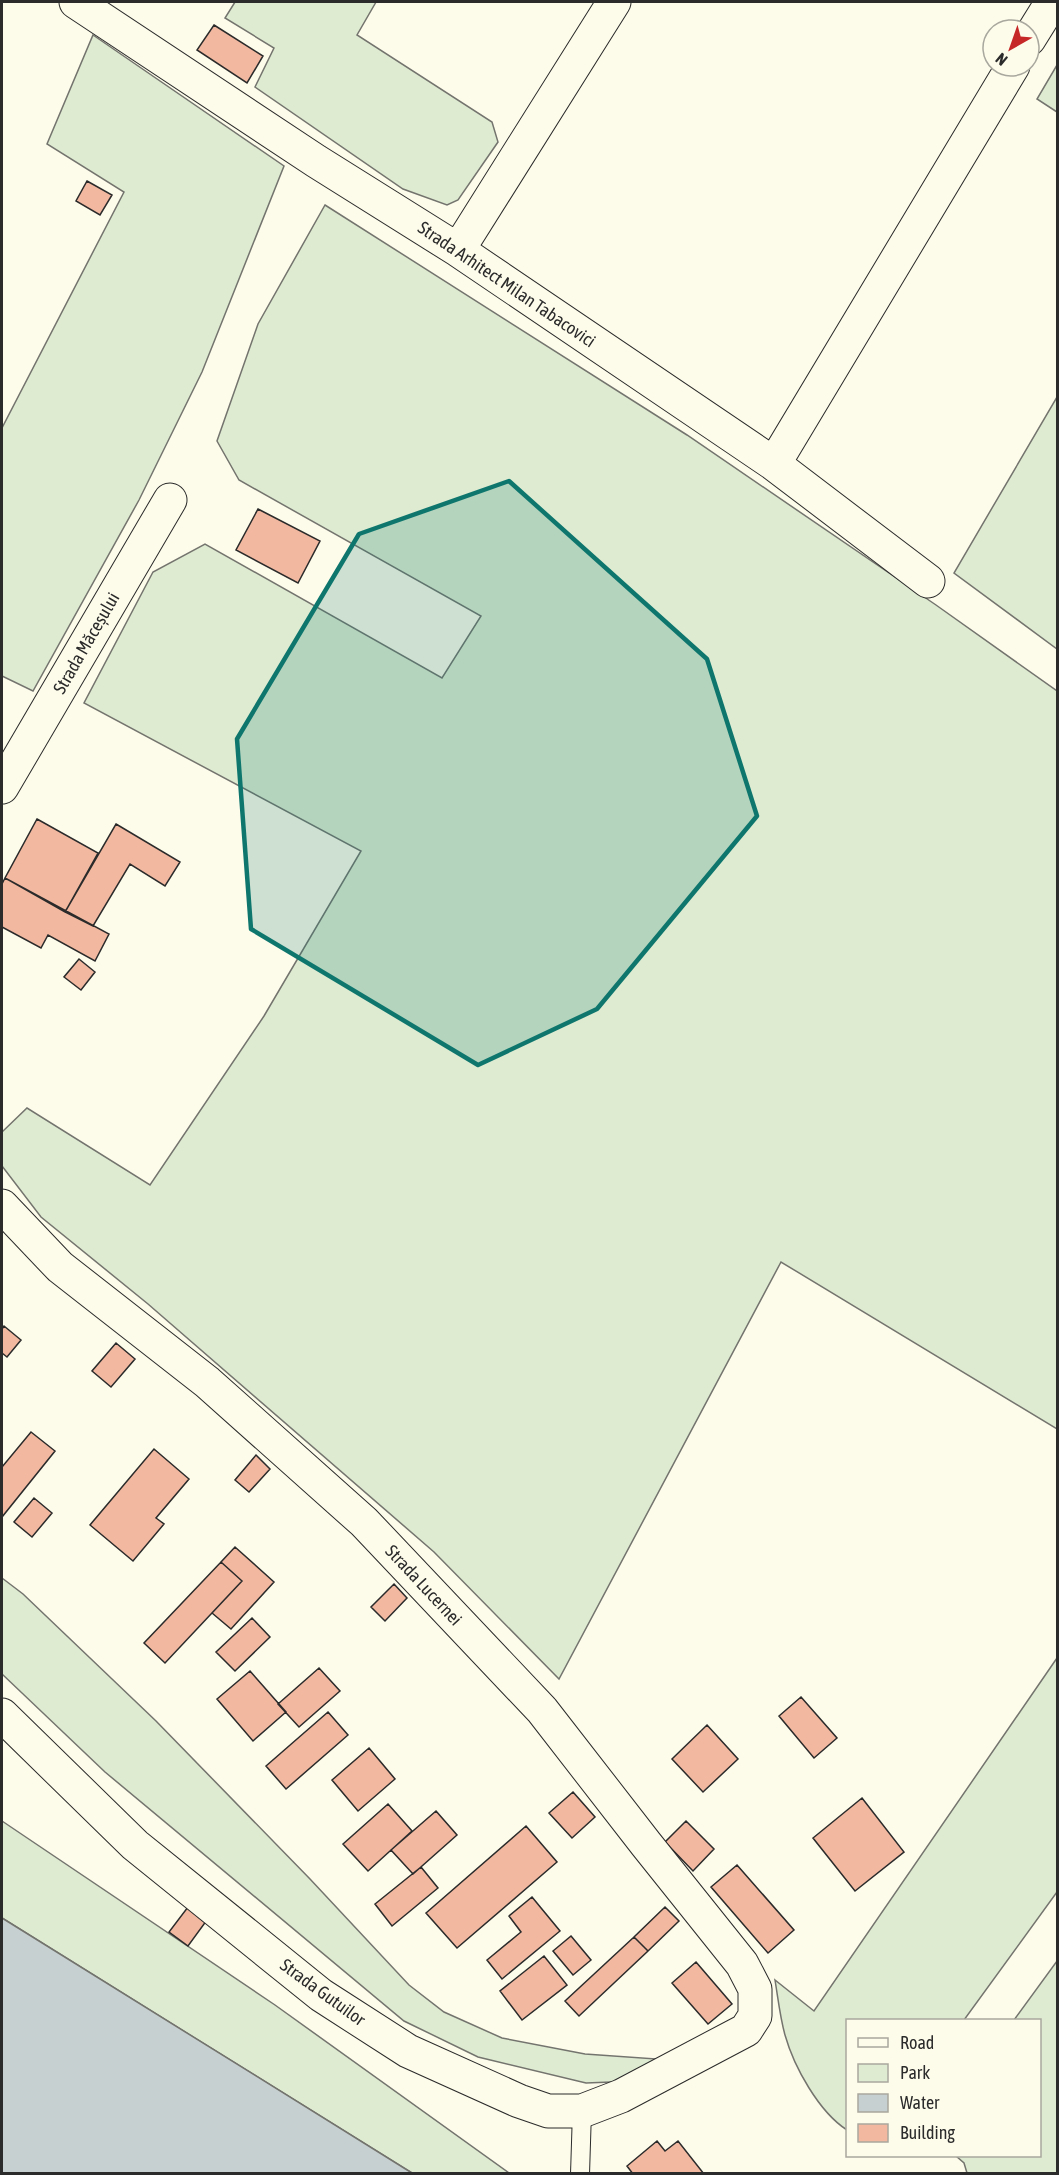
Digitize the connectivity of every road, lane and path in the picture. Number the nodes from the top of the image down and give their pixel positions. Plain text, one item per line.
1 (76, 2) edge
2 (614, 2) edge
3 (1052, 2) edge
4 (1041, 20) edge
5 (1006, 78) edge
6 (458, 250) junction
7 (774, 464) junction
8 (170, 500) dead end
9 (928, 581) dead end
10 (2, 787) edge
11 (2, 1206) edge
12 (2, 1715) edge
13 (746, 2030) joint
14 (582, 2111) junction
15 (580, 2174) edge

1 - 6 street, Strada Arhitect Milan Tabacovici
2 - 6 street
3 - 4 street
5 - 7 street
6 - 7 street, Strada Arhitect Milan Tabacovici
7 - 9 street, Strada Arhitect Milan Tabacovici
8 - 10 street, Strada Măceșului
11 - 13 street, Strada Lucernei
12 - 14 street, Strada Gutuilor
13 - 14 street, Strada Gutuilor
14 - 15 lane

